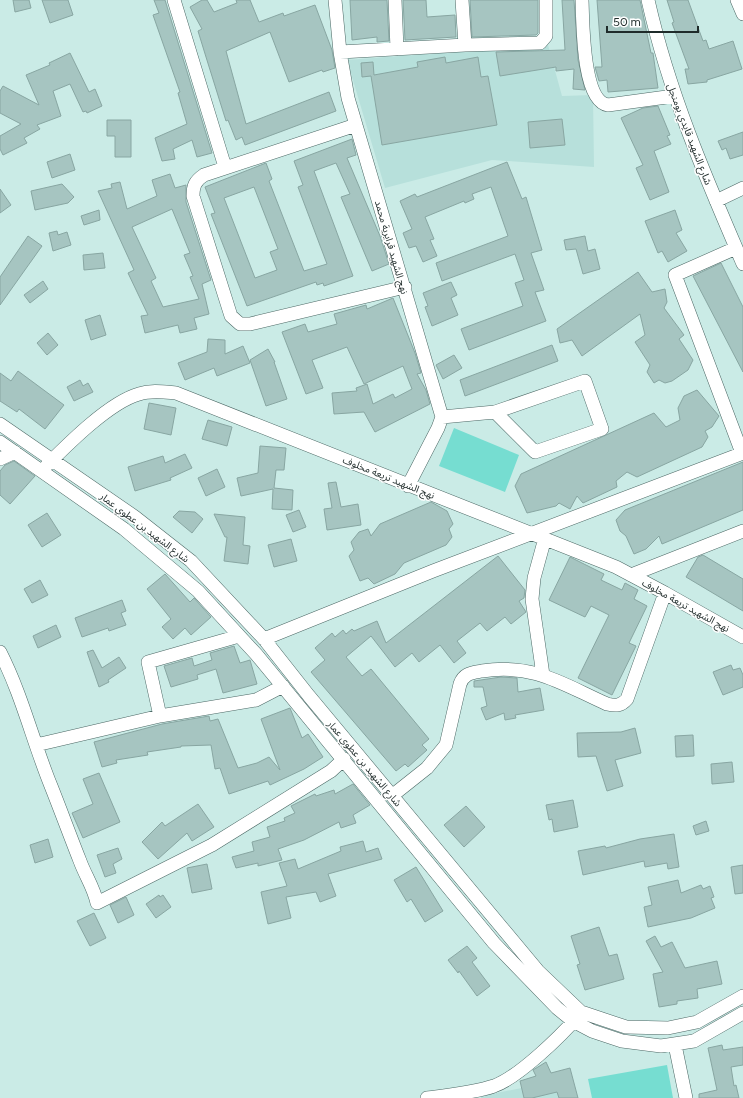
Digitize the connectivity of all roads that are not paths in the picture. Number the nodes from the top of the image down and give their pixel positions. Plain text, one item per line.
1 (174, 0) edge
2 (336, 0) edge
3 (396, 0) edge
4 (462, 0) edge
5 (546, 0) edge
6 (582, 0) edge
7 (648, 0) edge
8 (737, 0) edge
9 (743, 14) edge
10 (465, 45) junction
11 (398, 49) junction
12 (340, 52) junction
13 (674, 96) junction
14 (356, 125) junction
15 (225, 167) junction
16 (743, 188) edge
17 (716, 201) junction
18 (736, 248) junction
19 (743, 264) edge
20 (405, 287) junction
21 (495, 412) junction
22 (442, 416) junction
23 (0, 424) edge
24 (0, 442) edge
25 (15, 452) junction
26 (742, 453) edge
27 (0, 459) edge
28 (53, 459) junction
29 (42, 470) junction
30 (408, 486) junction
31 (743, 532) edge
32 (532, 533) junction
33 (545, 538) junction
34 (631, 575) junction
35 (665, 593) junction
36 (239, 636) junction
37 (743, 637) edge
38 (264, 639) junction
39 (0, 652) edge
40 (543, 675) junction
41 (283, 686) junction
42 (160, 716) junction
43 (36, 745) junction
44 (344, 759) junction
45 (393, 796) junction
46 (743, 996) edge
47 (743, 1013) edge
48 (577, 1016) junction
49 (675, 1045) junction
50 (428, 1098) edge
51 (686, 1098) edge

1 - 15 street
2 - 12 street, نهج الشهيد قرايرية محمد
3 - 11 street
4 - 10 street
5 - 10 street
6 - 13 street
7 - 13 street, شارع الشهيد قايدي بومنجل
8 - 9 street
10 - 11 street
11 - 12 street
12 - 14 street, نهج الشهيد قرايرية محمد
13 - 17 street, شارع الشهيد قايدي بومنجل
14 - 15 street
14 - 20 street, نهج الشهيد قرايرية محمد
15 - 20 street
16 - 17 street
17 - 18 street, شارع الشهيد قايدي بومنجل
18 - 19 street, شارع الشهيد قايدي بومنجل
18 - 26 street
20 - 22 street, نهج الشهيد قرايرية محمد
21 - 21 street
21 - 22 street
22 - 30 street
23 - 28 street, شارع الشهيد بن عطوي عمار
24 - 25 street, شارع الشهيد بن عطوي عمار
25 - 27 street
25 - 29 street, شارع الشهيد بن عطوي عمار
26 - 32 street
28 - 29 street, نهج الشهيد تريعة مخلوف
28 - 30 street, نهج الشهيد تريعة مخلوف
28 - 38 street, شارع الشهيد بن عطوي عمار
29 - 36 street, شارع الشهيد بن عطوي عمار
30 - 32 street, نهج الشهيد تريعة مخلوف
31 - 34 street
32 - 33 street, نهج الشهيد تريعة مخلوف
32 - 38 street
33 - 34 street, نهج الشهيد تريعة مخلوف
33 - 40 street
34 - 35 street, نهج الشهيد تريعة مخلوف
35 - 37 street, نهج الشهيد تريعة مخلوف
35 - 40 street
36 - 41 street, شارع الشهيد بن عطوي عمار
36 - 42 street
38 - 45 street, شارع الشهيد بن عطوي عمار
39 - 43 street
40 - 45 street
41 - 42 street
41 - 44 street, شارع الشهيد بن عطوي عمار
42 - 43 street
43 - 44 street
44 - 48 street, شارع الشهيد بن عطوي عمار
45 - 48 street, شارع الشهيد بن عطوي عمار
46 - 48 street, شارع الشهيد بن عطوي عمار
47 - 49 street, شارع الشهيد بن عطوي عمار
48 - 49 street, شارع الشهيد بن عطوي عمار
48 - 50 street
49 - 51 street

